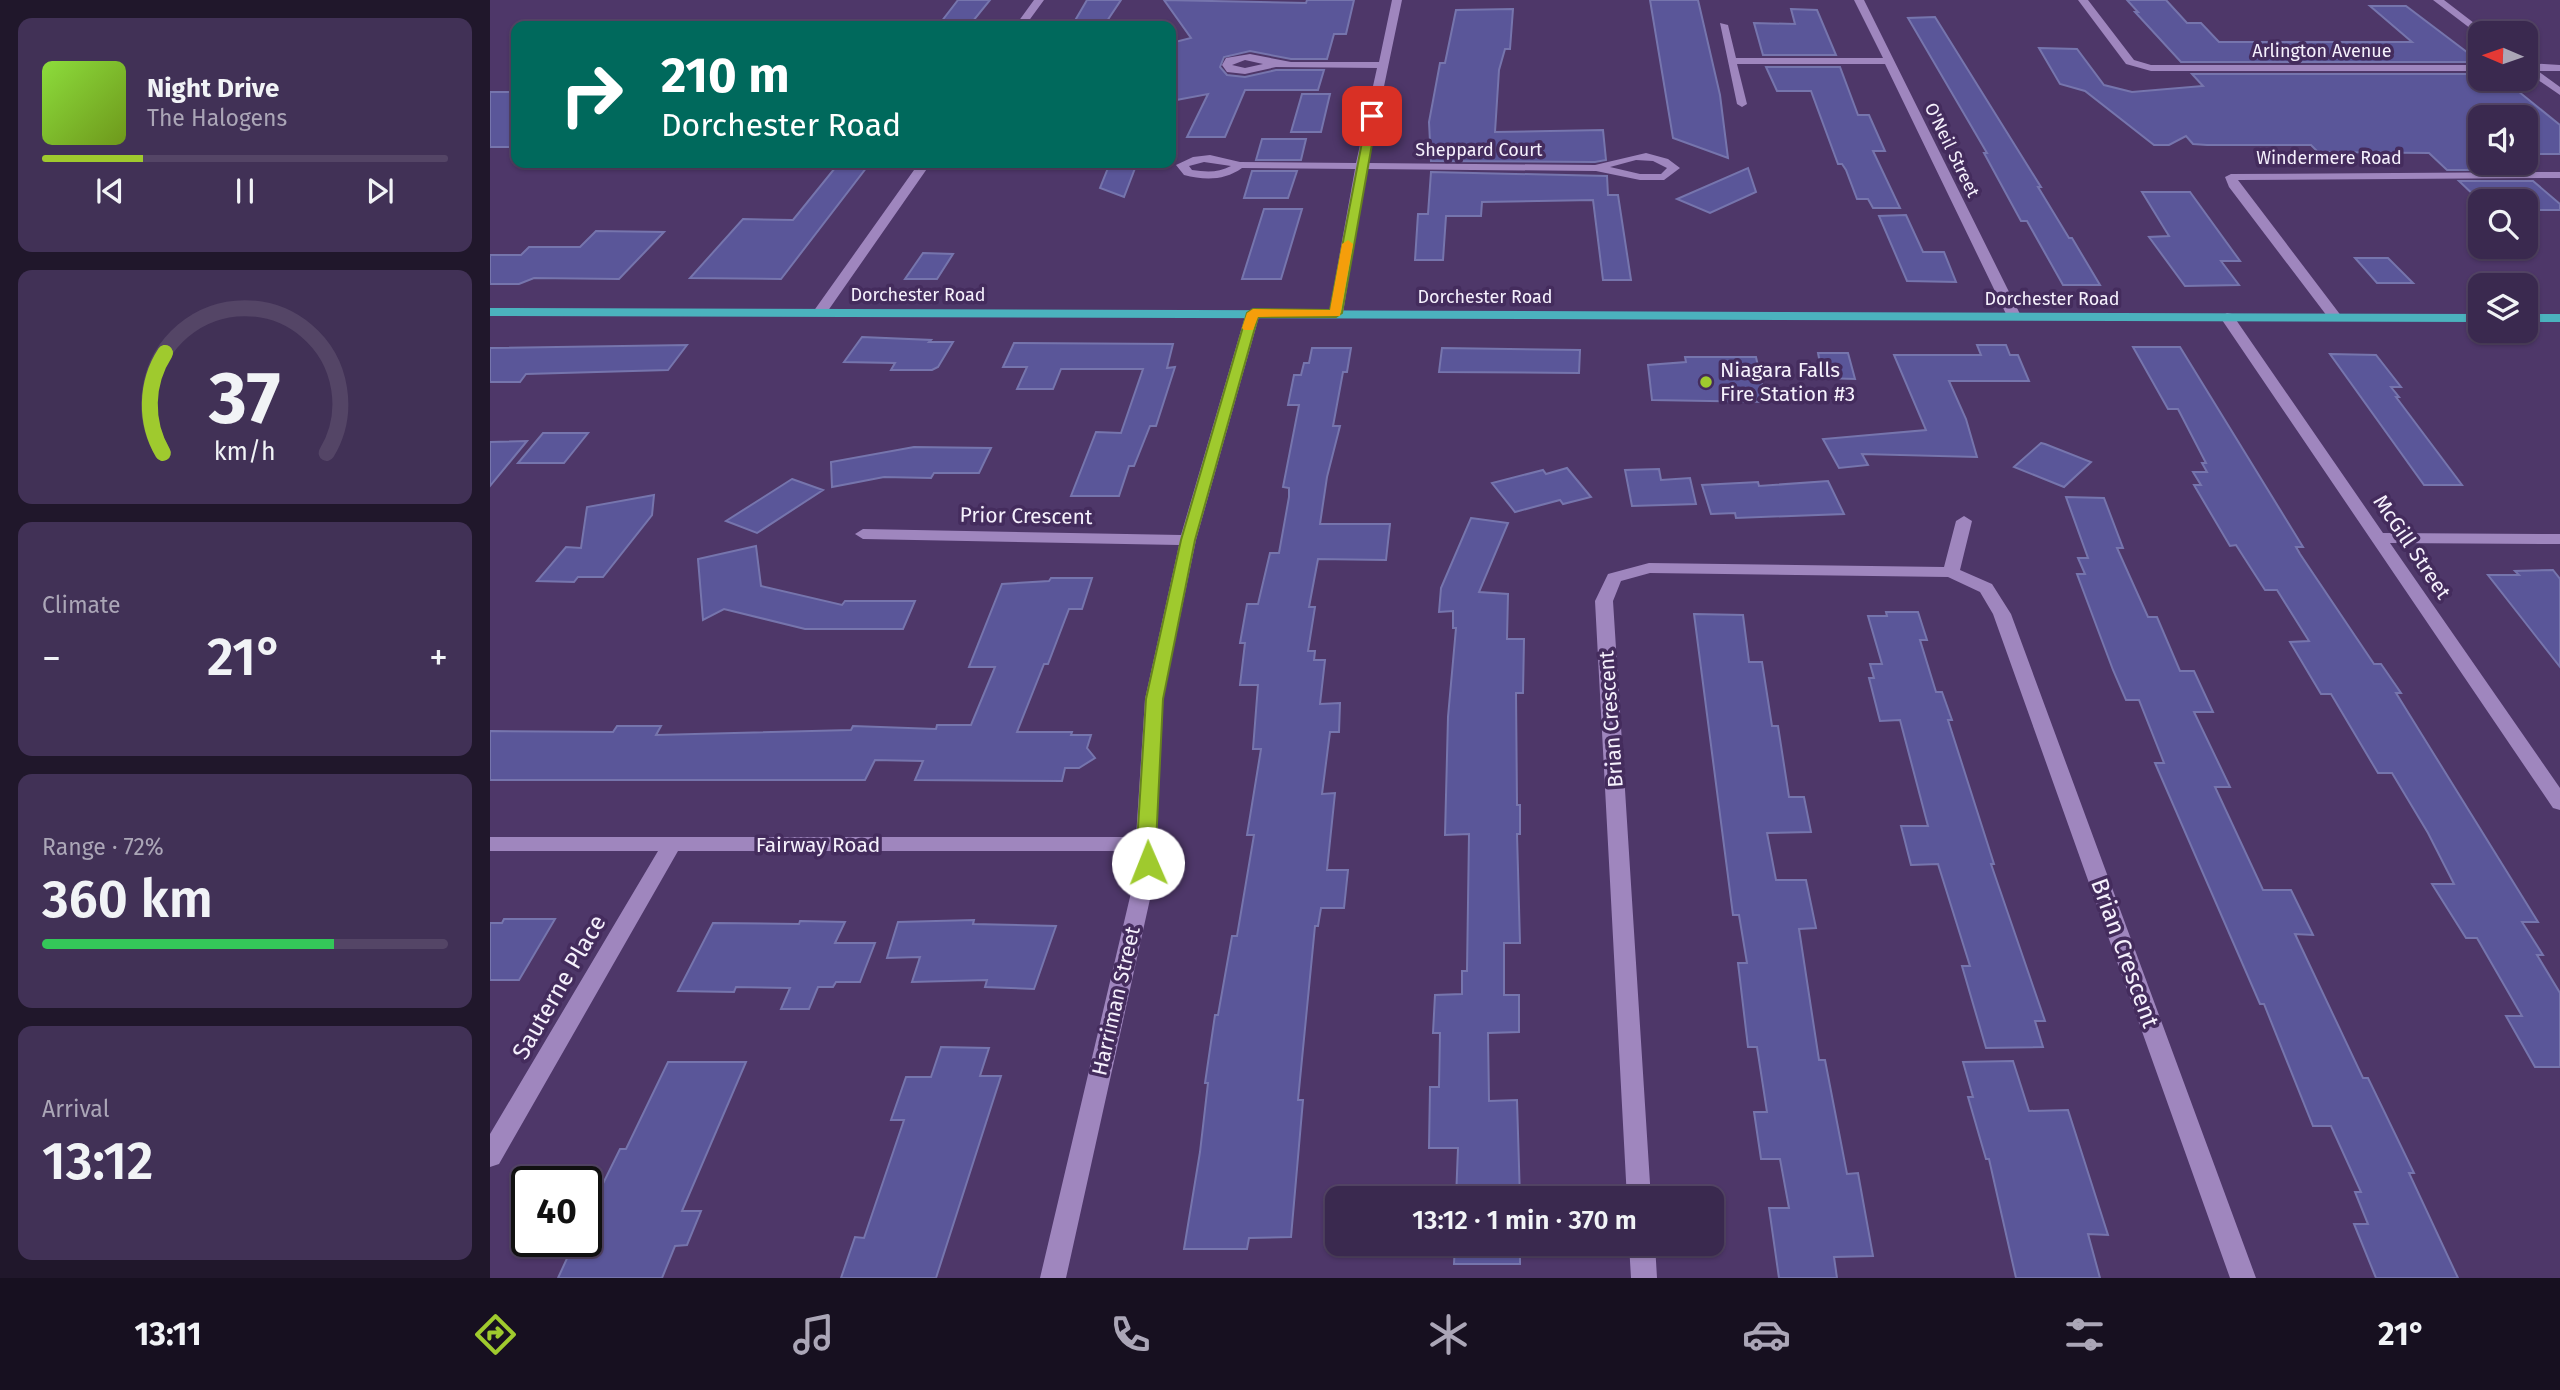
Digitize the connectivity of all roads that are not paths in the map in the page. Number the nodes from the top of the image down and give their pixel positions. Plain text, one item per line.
1 (1039, 0) edge
2 (1397, 0) edge
3 (1859, 0) edge
4 (2083, 0) edge
5 (2438, 0) edge
6 (1024, 21) edge
7 (2468, 22) edge
8 (1723, 25) dead end
9 (1734, 61) junction
10 (1888, 61) junction
11 (1275, 64) dead end
12 (1383, 65) junction
13 (2538, 67) edge
14 (2468, 68) edge
15 (2560, 68) edge
16 (2538, 76) edge
17 (2560, 92) edge
18 (1742, 104) dead end
19 (1239, 166) dead end
20 (1361, 167) junction
21 (1596, 167) junction
22 (921, 168) edge
23 (2560, 175) edge
24 (820, 312) junction
25 (490, 313) edge
26 (1253, 313) junction
27 (1336, 313) junction
28 (2014, 316) junction
29 (2227, 317) junction
30 (2335, 317) junction
31 (2468, 318) edge
32 (2538, 318) edge
33 (2560, 318) edge
34 (1965, 521) dead end
35 (863, 534) dead end
36 (2379, 538) junction
37 (2560, 539) edge
38 (1188, 540) junction
39 (1951, 572) junction
40 (2560, 803) edge
41 (490, 844) edge
42 (1146, 844) junction
43 (672, 845) junction
44 (490, 1156) edge
45 (1638, 1186) edge
46 (1643, 1256) edge
47 (1053, 1278) edge
48 (1644, 1278) edge
49 (2243, 1278) edge

1 - 6 street
2 - 12 street
3 - 10 street, O'Neil Street
4 - 14 street, Arlington Avenue
5 - 7 street
8 - 9 street
9 - 10 street
9 - 18 street
10 - 28 street, O'Neil Street
11 - 12 street
12 - 20 street
13 - 15 street
16 - 17 street
19 - 20 street, Sheppard Court
20 - 21 street, Sheppard Court
20 - 27 street
21 - 21 street, Sheppard Court
22 - 24 street
23 - 30 street, Windermere Road
24 - 25 main road, Dorchester Road
24 - 26 main road, Dorchester Road
26 - 27 main road, Dorchester Road
26 - 38 street, Harriman Street
27 - 28 main road, Dorchester Road
28 - 29 main road, Dorchester Road
29 - 30 main road, Dorchester Road
29 - 36 street, McGill Street
30 - 31 main road, Dorchester Road
32 - 33 main road
34 - 39 street
35 - 38 street, Prior Crescent
36 - 37 street
36 - 40 street, McGill Street
38 - 42 street, Harriman Street
39 - 45 street, Brian Crescent
39 - 49 street, Brian Crescent
41 - 43 street, Fairway Road
42 - 43 street, Fairway Road
42 - 47 street, Harriman Street
43 - 44 street, Sauterne Place
46 - 48 street

